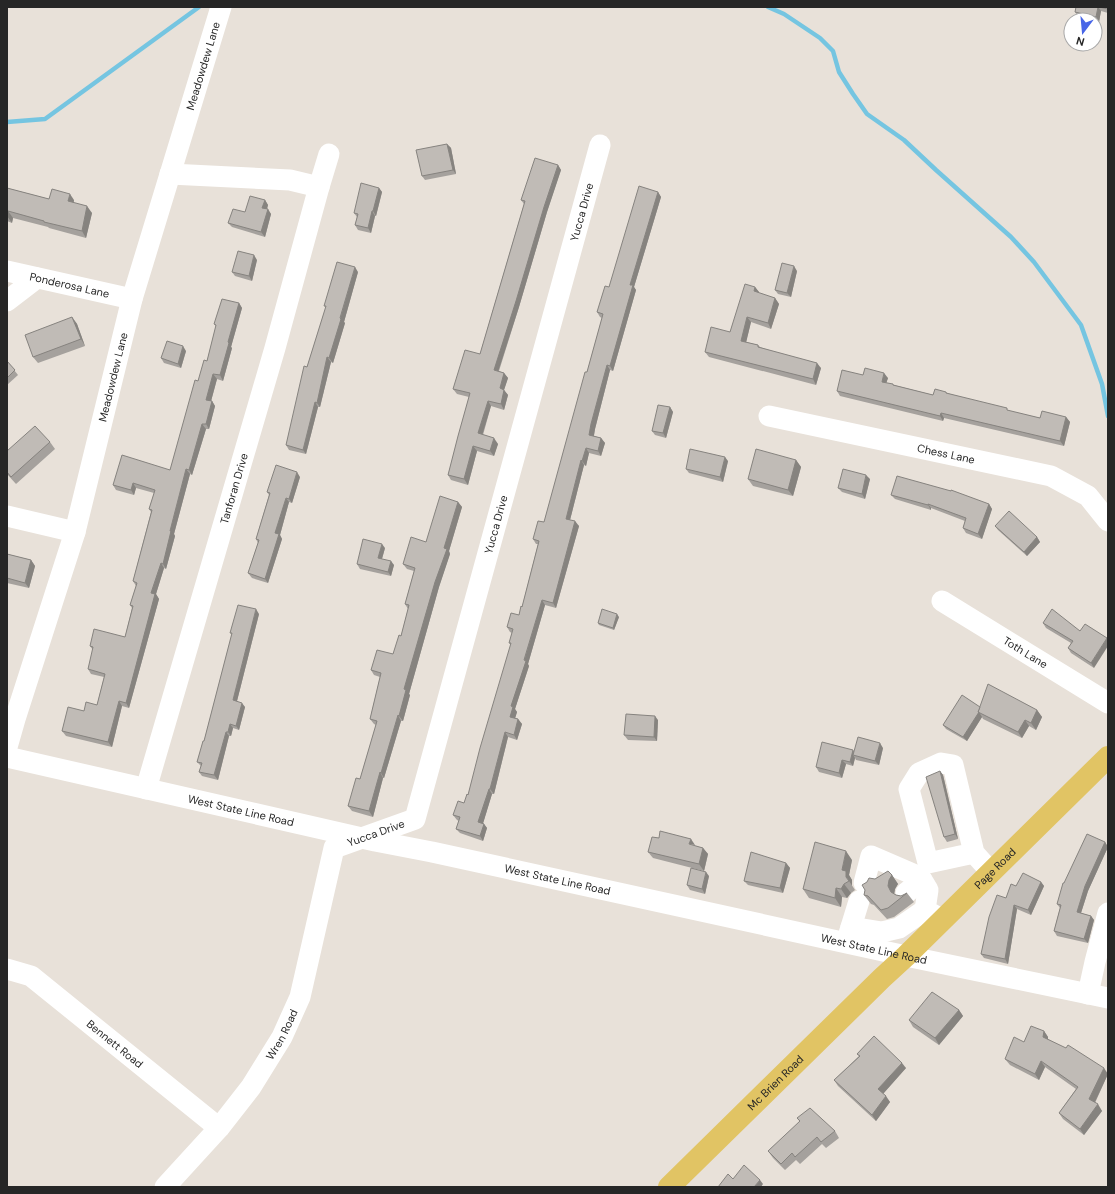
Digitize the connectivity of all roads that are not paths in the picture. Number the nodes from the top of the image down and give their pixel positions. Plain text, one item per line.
1 (221, 7) edge
2 (600, 146) dead end
3 (329, 154) dead end
4 (170, 174) junction
5 (319, 187) junction
6 (7, 271) edge
7 (36, 278) junction
8 (132, 300) junction
9 (7, 301) edge
10 (768, 416) dead end
11 (7, 516) edge
12 (1108, 521) edge
13 (75, 532) junction
14 (942, 601) dead end
15 (1108, 703) edge
16 (7, 747) edge
17 (7, 757) edge
18 (1108, 757) edge
19 (146, 789) junction
20 (362, 838) junction
21 (334, 848) joint
22 (974, 853) junction
23 (991, 872) junction
24 (917, 877) junction
25 (1108, 913) edge
26 (883, 915) edge
27 (934, 915) junction
28 (855, 933) junction
29 (906, 956) junction
30 (7, 969) edge
31 (882, 978) joint
32 (1098, 996) edge
33 (219, 1128) junction
34 (165, 1187) edge
35 (669, 1187) edge

1 - 4 street, Meadowdew Lane
2 - 20 street, Yucca Drive
3 - 5 street, Tanforan Drive
4 - 5 street
4 - 8 street, Meadowdew Lane
5 - 19 street, Tanforan Drive
6 - 7 street, Ponderosa Lane
7 - 8 street, Ponderosa Lane
7 - 9 street
8 - 13 street, Meadowdew Lane
10 - 12 street, Chess Lane
11 - 13 street
13 - 16 street, Meadowdew Lane
14 - 15 street, Toth Lane
17 - 19 street, West State Line Road
18 - 23 main road, Page Road
19 - 20 street, West State Line Road
20 - 21 street, Yucca Drive
20 - 28 street, West State Line Road
21 - 33 street, Wren Road
22 - 23 street
22 - 24 street
22 - 24 street
23 - 27 main road, Page Road
24 - 27 street
24 - 28 street
25 - 32 street
26 - 28 street
27 - 28 street
27 - 29 main road, Page Road
28 - 29 street, West State Line Road
29 - 31 main road, Page Road
29 - 32 street, West State Line Road
30 - 33 street, Bennett Road
31 - 35 main road, Mc Brien Road
33 - 34 street, Wren Road

